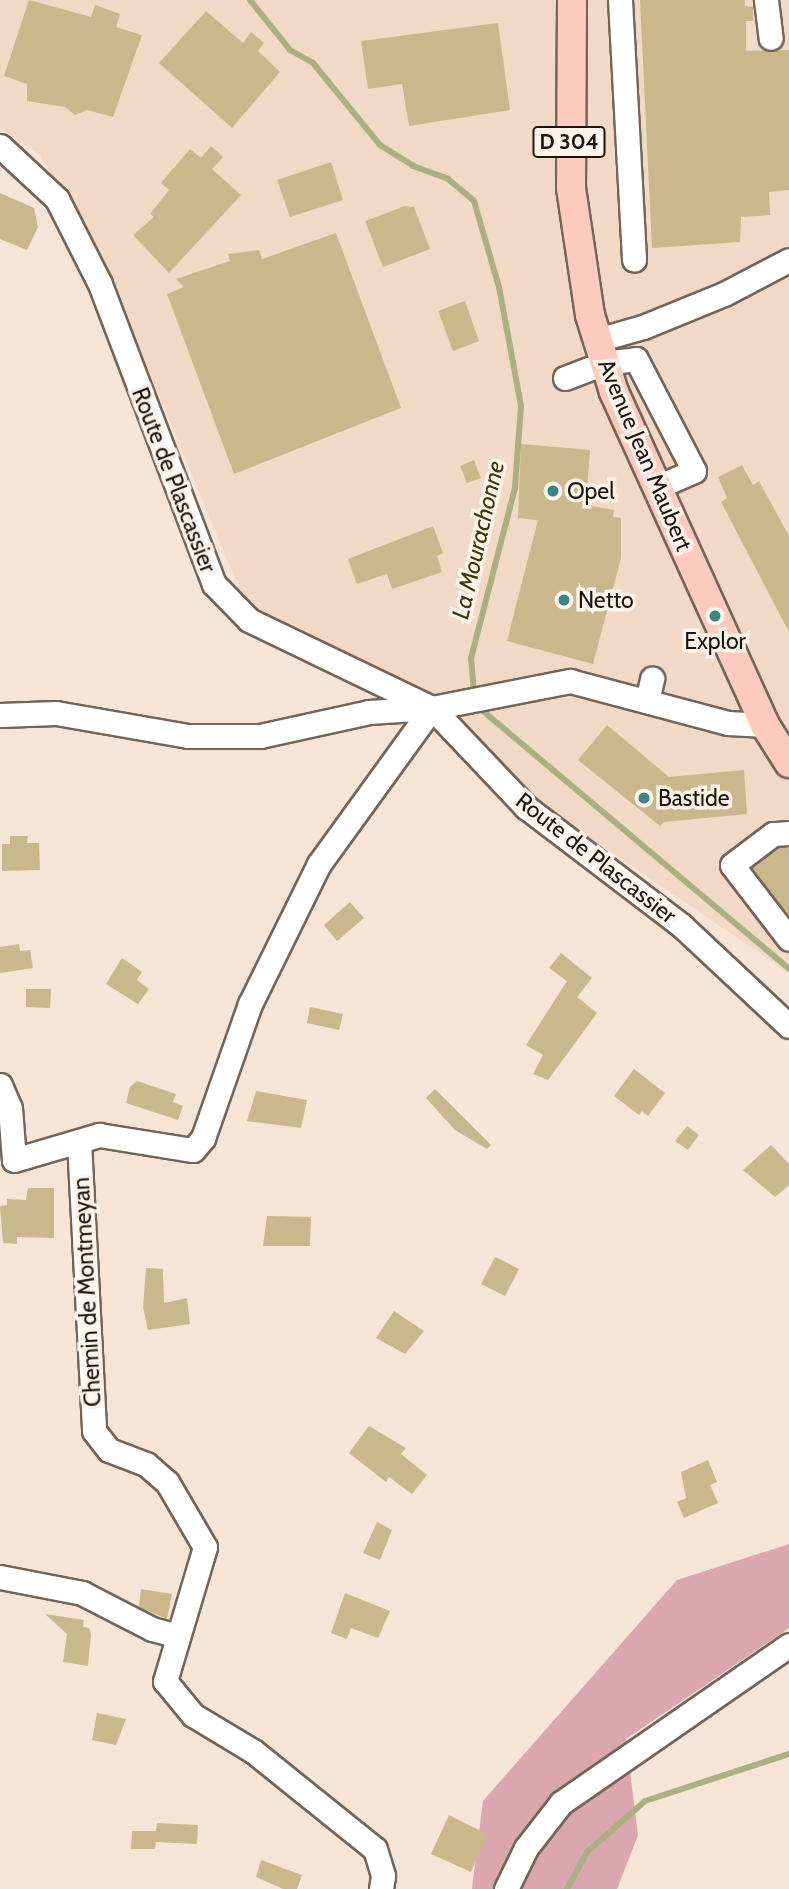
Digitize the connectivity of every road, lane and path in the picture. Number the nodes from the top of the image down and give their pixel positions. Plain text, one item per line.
1 (572, 0) edge
2 (620, 0) edge
3 (766, 0) edge
4 (771, 38) dead end
5 (0, 146) edge
6 (634, 260) dead end
7 (789, 260) edge
8 (601, 351) junction
9 (565, 378) dead end
10 (657, 487) junction
11 (652, 678) dead end
12 (646, 701) junction
13 (432, 708) junction
14 (0, 715) edge
15 (765, 724) junction
16 (789, 763) edge
17 (789, 834) edge
18 (789, 939) edge
19 (789, 1026) edge
20 (0, 1085) edge
21 (79, 1142) junction
22 (7, 1161) edge
23 (0, 1577) edge
24 (178, 1636) junction
25 (789, 1645) edge
26 (381, 1889) edge
27 (506, 1889) edge

1 - 8 main road, Avenue Jean Maubert / D 304
2 - 6 street
3 - 4 street
5 - 13 street, Route de Plascassier
7 - 8 street
8 - 9 street
8 - 10 main road, Avenue Jean Maubert / D 304
8 - 10 street
10 - 15 main road, Avenue Jean Maubert / D 304
11 - 12 street
12 - 13 street
12 - 15 street
13 - 14 street
13 - 19 street, Route de Plascassier
13 - 21 street
15 - 16 main road, Avenue Jean Maubert / D 304
17 - 18 street
20 - 22 street, Chemin de Montmeyan
21 - 22 street, Chemin de Montmeyan
21 - 24 street, Chemin de Montmeyan
23 - 24 street
24 - 26 street, Chemin de Montmeyan
25 - 27 street

